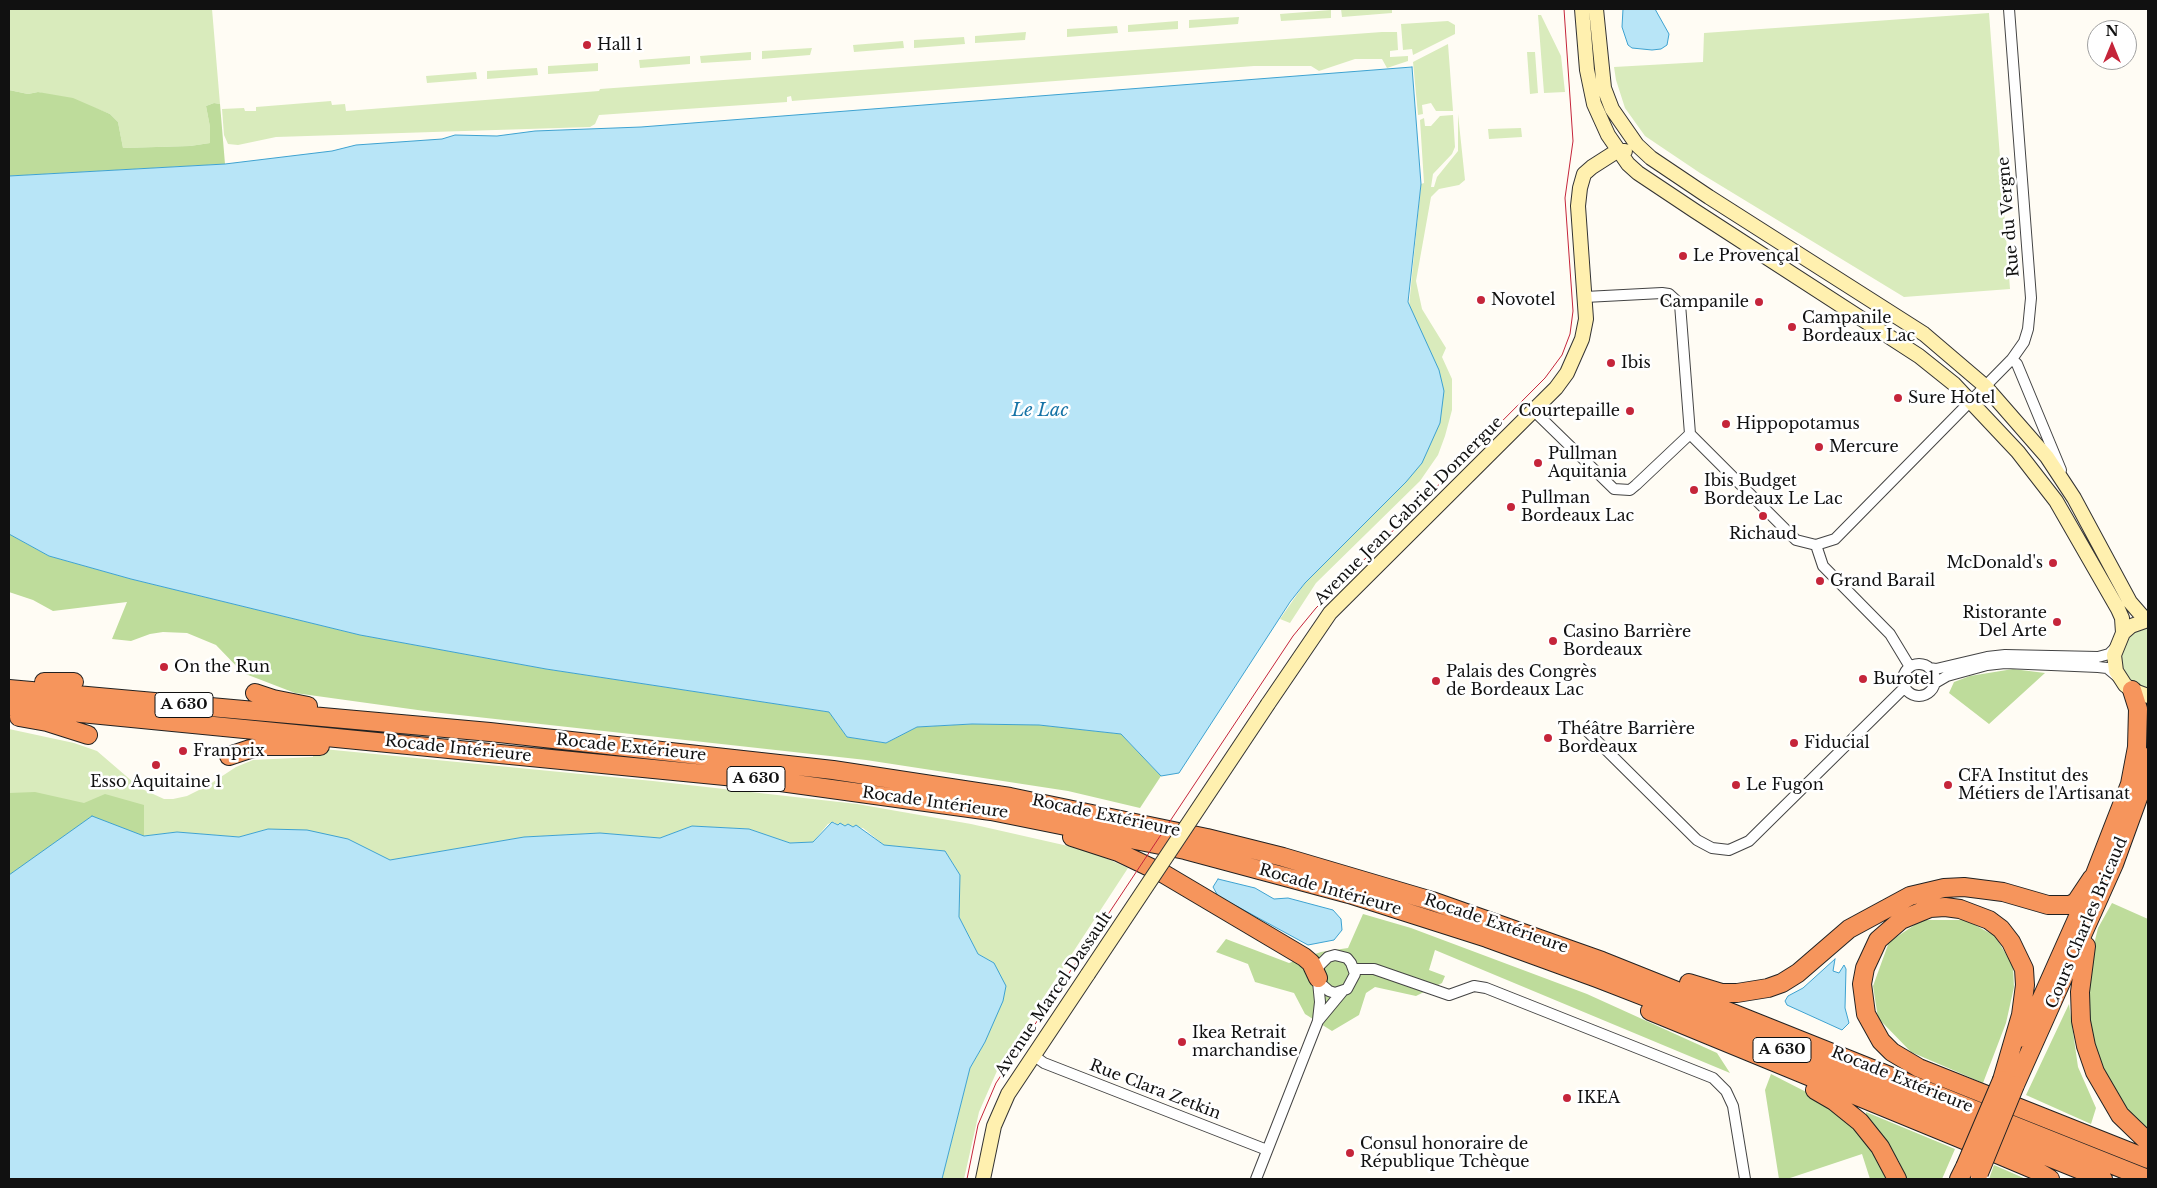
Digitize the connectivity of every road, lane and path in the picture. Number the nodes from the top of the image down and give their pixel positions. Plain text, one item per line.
1 (1582, 9) edge
2 (1596, 9) edge
3 (2009, 9) edge
4 (1626, 151) junction
5 (1584, 297) junction
6 (2012, 359) junction
7 (1985, 386) junction
8 (1972, 401) junction
9 (1534, 411) junction
10 (1690, 434) junction
11 (2066, 486) junction
12 (1816, 545) junction
13 (2148, 619) edge
14 (2123, 633) junction
15 (2116, 647) junction
16 (1910, 667) junction
17 (1929, 668) junction
18 (9, 681) edge
19 (74, 682) dead end
20 (1935, 683) junction
21 (1905, 687) junction
22 (9, 688) edge
23 (2133, 688) edge
24 (255, 693) dead end
25 (9, 706) edge
26 (9, 716) edge
27 (358, 719) junction
28 (1587, 731) dead end
29 (88, 735) dead end
30 (441, 747) junction
31 (229, 756) dead end
32 (2148, 756) edge
33 (869, 793) junction
34 (2148, 796) edge
35 (1178, 838) joint
36 (2114, 864) junction
37 (2099, 881) junction
38 (1491, 930) junction
39 (1354, 969) junction
40 (1319, 981) junction
41 (1342, 992) junction
42 (1318, 1021) junction
43 (1687, 1026) junction
44 (1034, 1056) junction
45 (2009, 1082) junction
46 (2148, 1142) edge
47 (1267, 1150) junction
48 (2148, 1159) edge
49 (1970, 1176) edge
50 (2148, 1178) edge
51 (983, 1179) edge
52 (1256, 1179) edge
53 (1745, 1179) edge
54 (1897, 1179) edge
55 (2050, 1179) edge
56 (2103, 1179) edge

1 - 4 main road
2 - 4 main road
3 - 6 street, Rue du Vergne
4 - 5 main road, Avenue Jean Gabriel Domergue
4 - 7 main road
4 - 8 main road
5 - 9 main road, Avenue Jean Gabriel Domergue
5 - 10 street
6 - 7 street, Rue du Vergne
6 - 11 street
7 - 8 street, Rue du Vergne
7 - 11 main road
8 - 12 street, Rue du Vergne
8 - 14 main road
9 - 10 street
9 - 35 main road, Avenue Jean Gabriel Domergue, bridge
10 - 12 street
11 - 13 main road
12 - 16 street
13 - 14 main road
14 - 15 main road
15 - 17 street
15 - 23 main road
16 - 17 street
16 - 21 street
17 - 20 street
18 - 19 highway
20 - 21 street
20 - 23 street
21 - 28 street
22 - 27 highway, Rocade Extérieure / A 630
23 - 37 highway, Cours Charles Bricaud
24 - 27 highway
25 - 30 highway, Rocade Intérieure / A 630
26 - 29 highway
27 - 38 highway, Rocade Extérieure / A 630
30 - 31 highway
30 - 33 highway, Rocade Intérieure / A 630
32 - 36 highway, Cours Charles Bricaud
33 - 38 highway, Rocade Intérieure / A 630
33 - 40 highway
34 - 36 highway
35 - 44 main road, Avenue Marcel Dassault, bridge
36 - 37 highway, Cours Charles Bricaud
37 - 38 highway
37 - 45 highway
37 - 46 highway
38 - 43 highway
38 - 50 highway, Rocade Extérieure / A 630
38 - 56 highway, Rocade Intérieure / A 630
39 - 40 street
39 - 41 street
39 - 53 street
40 - 41 street
40 - 42 street
41 - 42 street
42 - 47 street
43 - 54 highway
43 - 55 highway
44 - 47 street, Rue Clara Zetkin
44 - 51 main road, Avenue Marcel Dassault
45 - 48 highway
45 - 49 highway, bridge
47 - 52 street

